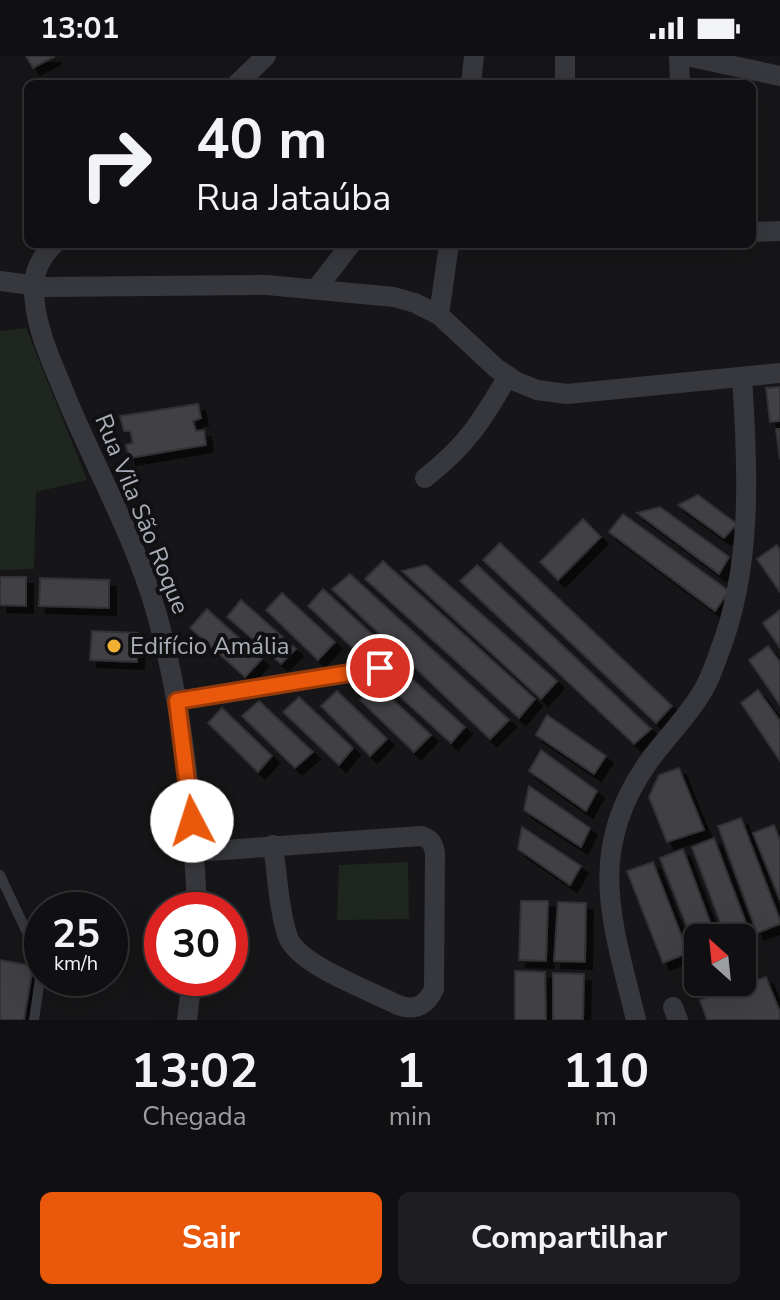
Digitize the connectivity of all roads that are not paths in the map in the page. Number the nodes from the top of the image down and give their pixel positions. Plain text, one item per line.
1 (266, 56) edge
2 (474, 56) edge
3 (565, 56) edge
4 (679, 56) edge
5 (686, 56) edge
6 (780, 76) edge
7 (241, 80) edge
8 (471, 80) edge
9 (565, 80) edge
10 (680, 80) edge
11 (780, 231) edge
12 (756, 232) edge
13 (50, 248) edge
14 (348, 248) edge
15 (448, 248) edge
16 (0, 281) edge
17 (34, 284) junction
18 (316, 289) junction
19 (439, 315) junction
20 (780, 373) edge
21 (508, 376) junction
22 (742, 377) junction
23 (425, 478) dead end
24 (380, 668) dead end
25 (177, 701) junction
26 (273, 845) junction
27 (195, 852) junction
28 (0, 875) edge
29 (196, 892) edge
30 (190, 996) edge
31 (34, 1020) edge
32 (187, 1020) edge
33 (636, 1020) edge

1 - 7 street
2 - 8 street
3 - 9 street
4 - 10 street
5 - 6 street
11 - 12 street
13 - 17 street
14 - 18 street
15 - 19 street
16 - 17 street
17 - 18 street
17 - 25 street, Rua Vila São Roque
18 - 19 street
19 - 21 street
20 - 22 street
21 - 22 street
21 - 23 street
22 - 33 street
24 - 25 street
25 - 27 street, Rua Vila São Roque
26 - 26 street
26 - 27 street
27 - 29 street, Rua Vila São Roque
28 - 31 lane
30 - 32 street

